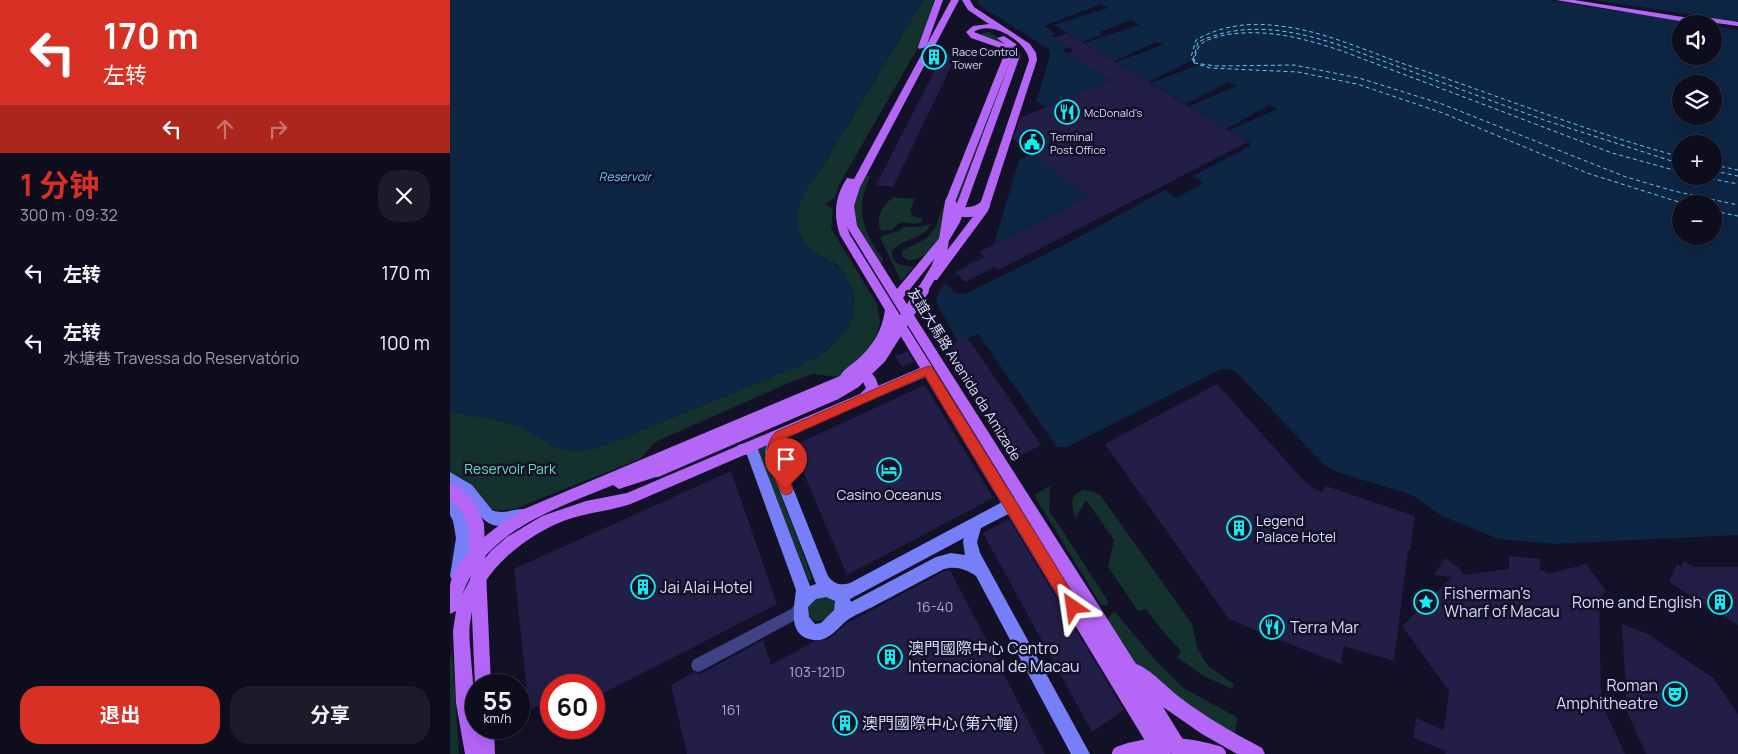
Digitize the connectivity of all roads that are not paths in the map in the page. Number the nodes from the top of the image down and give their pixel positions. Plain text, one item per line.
1 (939, 0) edge
2 (948, 0) edge
3 (955, 0) edge
4 (966, 0) edge
5 (1560, 0) edge
6 (1584, 0) edge
7 (973, 9) junction
8 (1672, 17) edge
9 (1738, 24) edge
10 (987, 25) junction
11 (1722, 25) edge
12 (1738, 28) edge
13 (997, 30) junction
14 (980, 38) junction
15 (926, 48) junction
16 (950, 202) junction
17 (985, 205) junction
18 (916, 300) junction
19 (894, 304) junction
20 (928, 370) junction
21 (831, 384) junction
22 (863, 398) junction
23 (783, 434) junction
24 (743, 449) junction
25 (657, 471) junction
26 (450, 478) edge
27 (450, 489) edge
28 (554, 503) junction
29 (450, 504) edge
30 (594, 504) junction
31 (1011, 505) junction
32 (528, 514) junction
33 (975, 525) junction
34 (985, 576) junction
35 (833, 590) junction
36 (452, 598) edge
37 (798, 611) junction
38 (840, 616) junction
39 (1121, 656) junction
40 (698, 665) dead end
41 (483, 674) edge
42 (485, 739) edge
43 (1159, 750) edge
44 (474, 754) edge
45 (486, 754) edge
46 (1081, 754) edge
47 (1120, 754) edge
48 (1183, 754) edge
49 (1218, 754) edge
50 (1256, 754) edge

1 - 15 main road
2 - 15 main road, 友誼大馬路 Avenida da Amizade
3 - 15 main road, 友誼大馬路 Avenida da Amizade
4 - 7 main road
4 - 15 main road
5 - 8 main road
6 - 9 main road
7 - 10 main road
7 - 13 main road
10 - 13 main road
10 - 14 main road
11 - 12 main road
13 - 14 main road
13 - 17 main road
13 - 19 main road
14 - 16 main road
15 - 19 main road, 友誼大馬路 Avenida da Amizade
16 - 17 main road, bridge
16 - 18 main road, bridge
17 - 18 main road, bridge
18 - 25 main road, bridge
19 - 20 main road, 友誼大馬路 Avenida da Amizade
19 - 21 main road
19 - 39 main road, 友誼大馬路 Avenida da Amizade
20 - 22 main road
20 - 31 main road, 友誼大馬路 Avenida da Amizade
21 - 22 main road
21 - 28 main road
22 - 23 main road
23 - 24 main road
23 - 35 street
24 - 30 main road
24 - 37 street
25 - 28 main road
25 - 30 main road
26 - 32 street
27 - 41 main road, bridge
28 - 32 main road
29 - 36 street
30 - 44 main road
31 - 33 street
31 - 43 main road, 友誼大馬路 Avenida da Amizade
32 - 36 main road
33 - 34 street
33 - 35 street
34 - 38 street
34 - 46 street
35 - 37 street
35 - 38 street
37 - 38 street
37 - 40 street
39 - 48 main road, 友誼大馬路 Avenida da Amizade
39 - 50 main road
42 - 45 main road
47 - 49 main road, bridge

